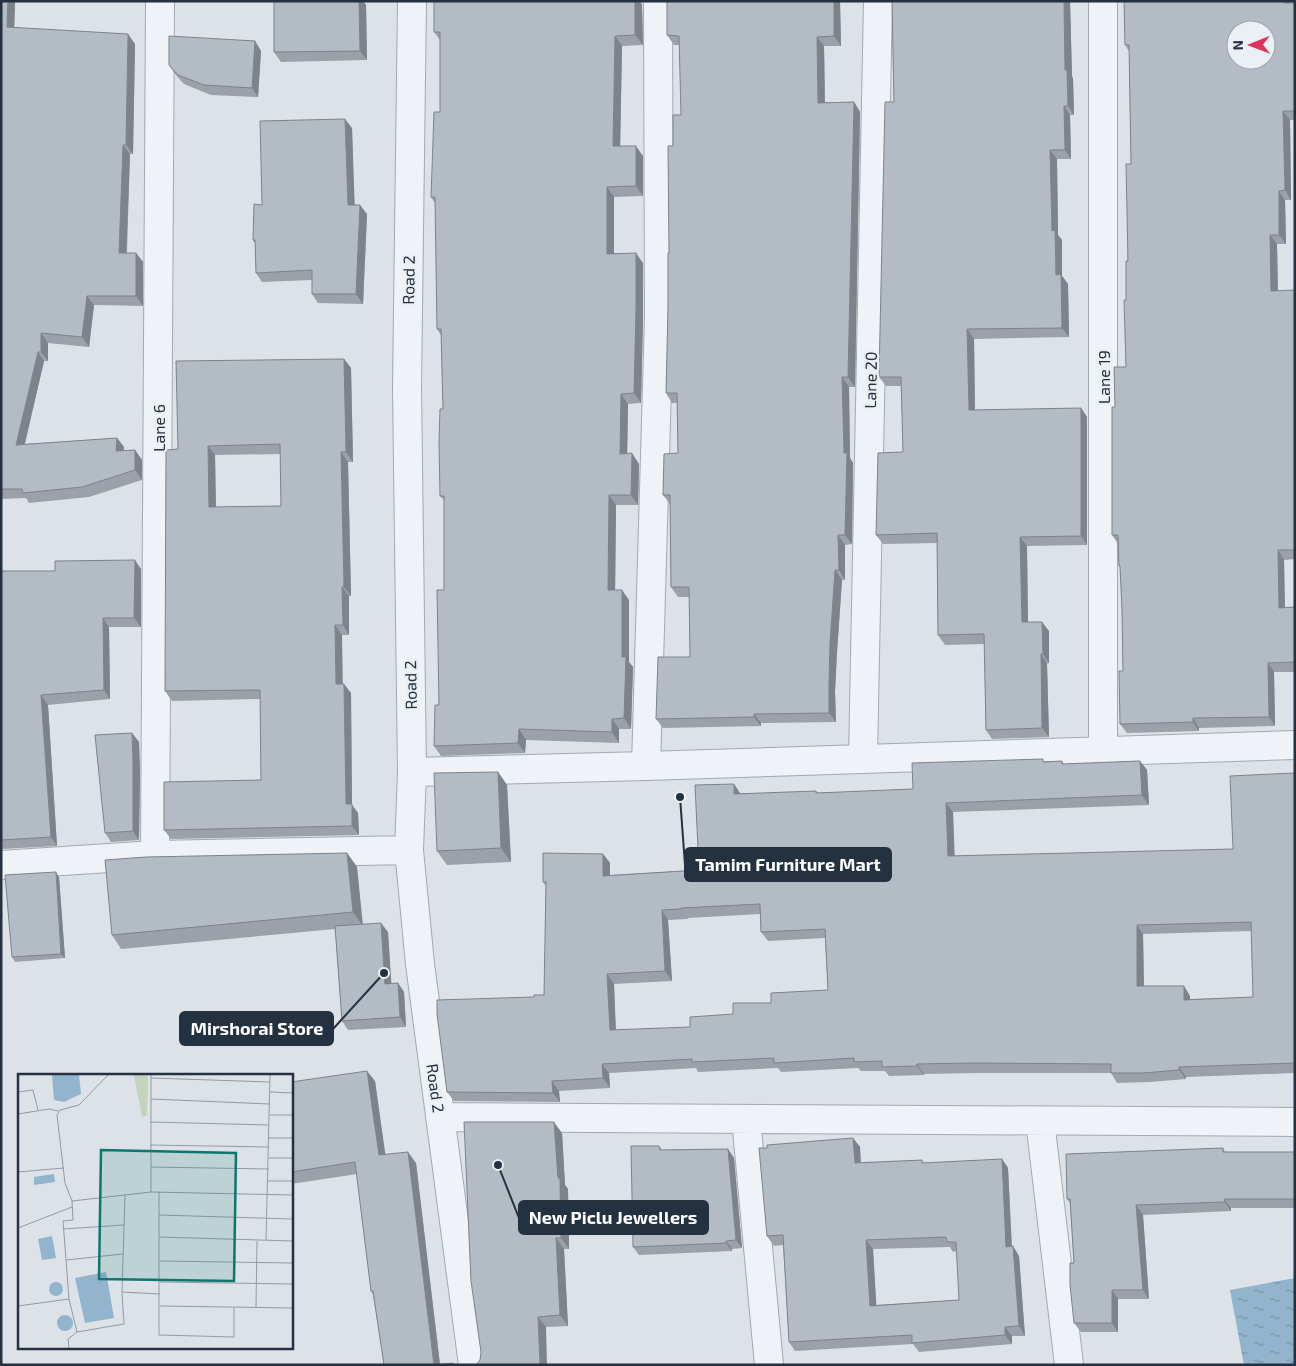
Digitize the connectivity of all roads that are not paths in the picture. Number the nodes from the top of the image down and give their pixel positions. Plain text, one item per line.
1 (160, 1) edge
2 (412, 1) edge
3 (658, 1) edge
4 (878, 1) edge
5 (1103, 1) edge
6 (1295, 745) edge
7 (1103, 752) junction
8 (863, 758) junction
9 (646, 766) junction
10 (412, 772) junction
11 (409, 850) junction
12 (155, 855) junction
13 (1, 865) edge
14 (440, 1117) junction
15 (746, 1119) junction
16 (1040, 1121) junction
17 (1295, 1122) edge
18 (473, 1365) edge
19 (769, 1365) edge
20 (1069, 1365) edge

1 - 12 street, Lane 6
2 - 10 street, Road 2
3 - 9 street
4 - 8 street, Lane 20
5 - 7 street, Lane 19
6 - 7 street
7 - 8 street
8 - 9 street
9 - 10 street
10 - 11 street, Road 2
11 - 12 street
11 - 14 street, Road 2
12 - 13 street
14 - 15 street
14 - 18 street, Road 2
15 - 16 street
15 - 19 street
16 - 17 street
16 - 20 street

